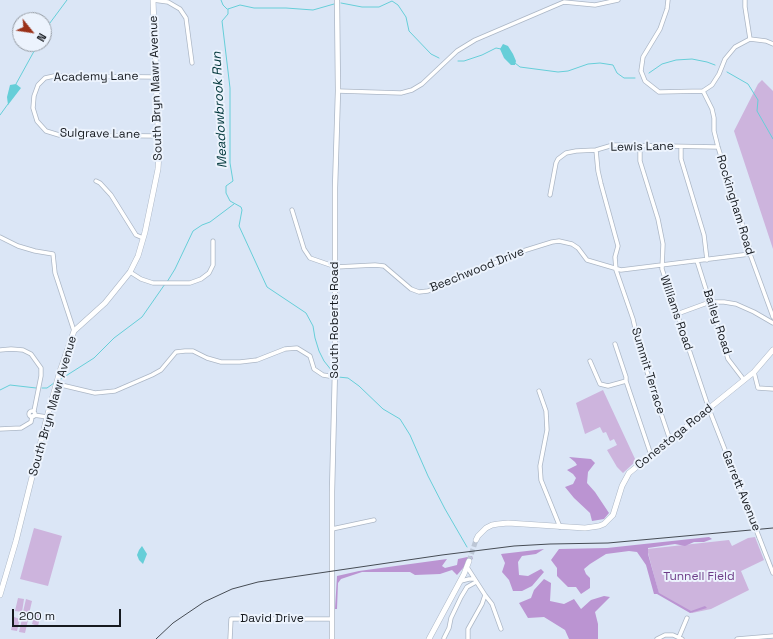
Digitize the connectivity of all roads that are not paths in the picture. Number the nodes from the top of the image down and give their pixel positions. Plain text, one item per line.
1 (153, 0) edge
2 (337, 0) edge
3 (618, 0) edge
4 (668, 0) edge
5 (745, 0) edge
6 (576, 2) edge
7 (750, 39) junction
8 (773, 44) edge
9 (192, 63) dead end
10 (156, 77) junction
11 (338, 91) junction
12 (703, 92) junction
13 (33, 108) joint
14 (158, 136) junction
15 (640, 146) junction
16 (681, 147) junction
17 (718, 147) junction
18 (596, 150) junction
19 (96, 181) dead end
20 (550, 195) dead end
21 (292, 210) dead end
22 (0, 237) edge
23 (143, 238) junction
24 (213, 241) dead end
25 (750, 254) junction
26 (707, 260) junction
27 (697, 261) junction
28 (661, 265) junction
29 (336, 267) junction
30 (616, 270) junction
31 (130, 272) junction
32 (710, 302) junction
33 (677, 314) junction
34 (773, 317) edge
35 (773, 323) edge
36 (74, 331) junction
37 (615, 344) dead end
38 (0, 350) edge
39 (773, 350) edge
40 (590, 361) dead end
41 (754, 372) junction
42 (335, 377) junction
43 (744, 380) junction
44 (626, 381) junction
45 (57, 383) junction
46 (773, 389) edge
47 (539, 391) dead end
48 (709, 409) junction
49 (33, 414) junction
50 (47, 417) junction
51 (0, 429) edge
52 (670, 440) junction
53 (651, 455) junction
54 (374, 520) dead end
55 (560, 527) junction
56 (332, 529) junction
57 (476, 540) tunnel mouth
58 (469, 561) tunnel mouth
59 (467, 567) junction
60 (773, 573) edge
61 (460, 581) junction
62 (475, 581) junction
63 (0, 595) edge
64 (485, 595) junction
65 (687, 618) dead end
66 (332, 619) junction
67 (501, 629) dead end
68 (773, 636) edge
69 (444, 638) dead end
70 (680, 638) edge
71 (230, 639) edge
72 (332, 639) edge
73 (429, 639) edge
74 (468, 639) edge
75 (657, 639) edge
76 (737, 639) edge

1 - 9 street
1 - 10 main road, South Bryn Mawr Avenue
2 - 11 street, South Roberts Road
3 - 6 street
4 - 12 street
5 - 7 street
6 - 11 street
7 - 8 street
7 - 12 street
10 - 13 street, Academy Lane
10 - 14 main road, South Bryn Mawr Avenue
11 - 29 street, South Roberts Road
12 - 17 street, Rockingham Road
13 - 14 street, Sulgrave Lane
14 - 23 main road, South Bryn Mawr Avenue
15 - 16 street, Lewis Lane
15 - 18 street, Lewis Lane
15 - 28 street, Williams Road
16 - 17 street, Lewis Lane
16 - 26 street
17 - 25 street, Rockingham Road
18 - 20 street, Lewis Lane
18 - 30 street
19 - 23 street
21 - 29 street
22 - 36 street
23 - 31 main road, South Bryn Mawr Avenue
24 - 31 street
25 - 26 street
25 - 34 street, Rockingham Road
26 - 27 street
27 - 28 street
27 - 32 street, Bailey Road
28 - 30 street
28 - 33 street, Williams Road
29 - 30 street, Beechwood Drive
29 - 42 street, South Roberts Road
30 - 52 street, Summit Terrace
31 - 36 main road, South Bryn Mawr Avenue
32 - 33 street
32 - 35 street
32 - 43 street, Bailey Road
33 - 48 street, Williams Road
36 - 45 main road, South Bryn Mawr Avenue
37 - 44 street
38 - 49 street
39 - 41 main road, Conestoga Road
40 - 44 street
41 - 43 main road, Conestoga Road
41 - 46 street
42 - 45 street
42 - 56 street, South Roberts Road
43 - 48 main road, Conestoga Road
44 - 53 street
45 - 50 main road, South Bryn Mawr Avenue
47 - 55 street
48 - 52 main road, Conestoga Road
48 - 60 street, Garrett Avenue, bridge
49 - 50 street
49 - 51 street
50 - 63 main road, South Bryn Mawr Avenue
52 - 53 main road, Conestoga Road
53 - 55 main road, Conestoga Road
54 - 56 street
55 - 57 main road, Conestoga Road
56 - 66 street, South Roberts Road
58 - 59 main road
59 - 61 main road
59 - 62 street
61 - 62 street
61 - 73 main road
62 - 64 street
62 - 69 street
64 - 67 street
64 - 74 street
65 - 70 street
66 - 71 street, David Drive
66 - 72 street, South Roberts Road
68 - 76 street
70 - 75 street

